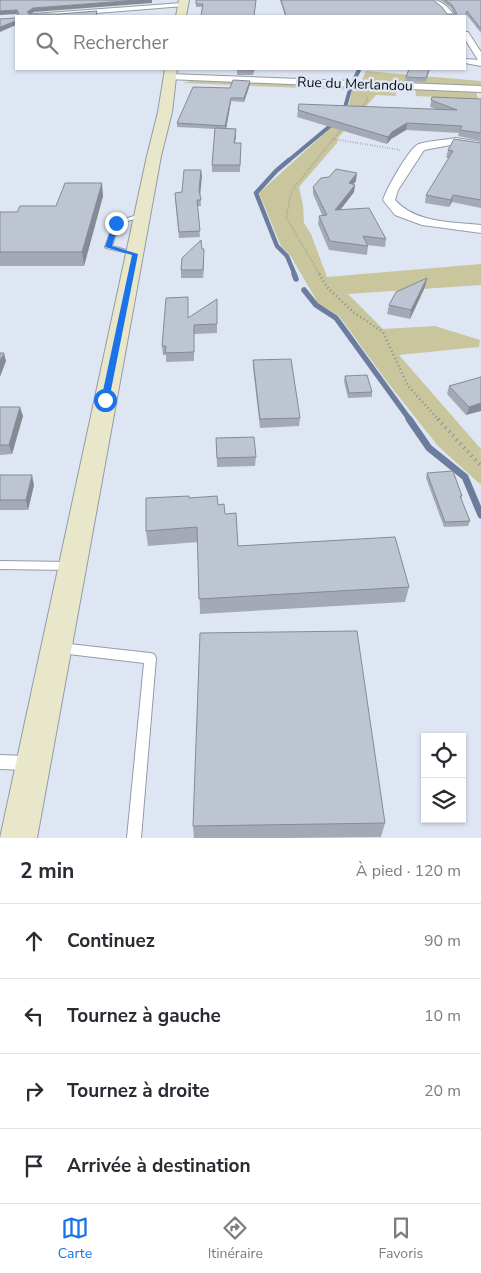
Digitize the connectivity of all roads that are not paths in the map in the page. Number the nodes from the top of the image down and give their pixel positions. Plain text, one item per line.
1 (433, 0) edge
2 (183, 3) edge
3 (45, 15) edge
4 (450, 15) edge
5 (466, 36) edge
6 (481, 58) edge
7 (466, 61) edge
8 (481, 63) edge
9 (170, 73) edge
10 (481, 89) edge
11 (481, 145) edge
12 (481, 229) edge
13 (0, 565) edge
14 (72, 566) junction
15 (57, 647) junction
16 (0, 762) edge
17 (32, 763) junction
18 (18, 838) edge
19 (134, 838) edge

1 - 4 street
2 - 3 street
5 - 6 street
7 - 8 street
9 - 10 street, Rue du Merlandou
9 - 14 main road
11 - 12 street
13 - 14 lane
14 - 15 main road
15 - 17 main road
15 - 19 lane
16 - 17 lane
17 - 18 main road

